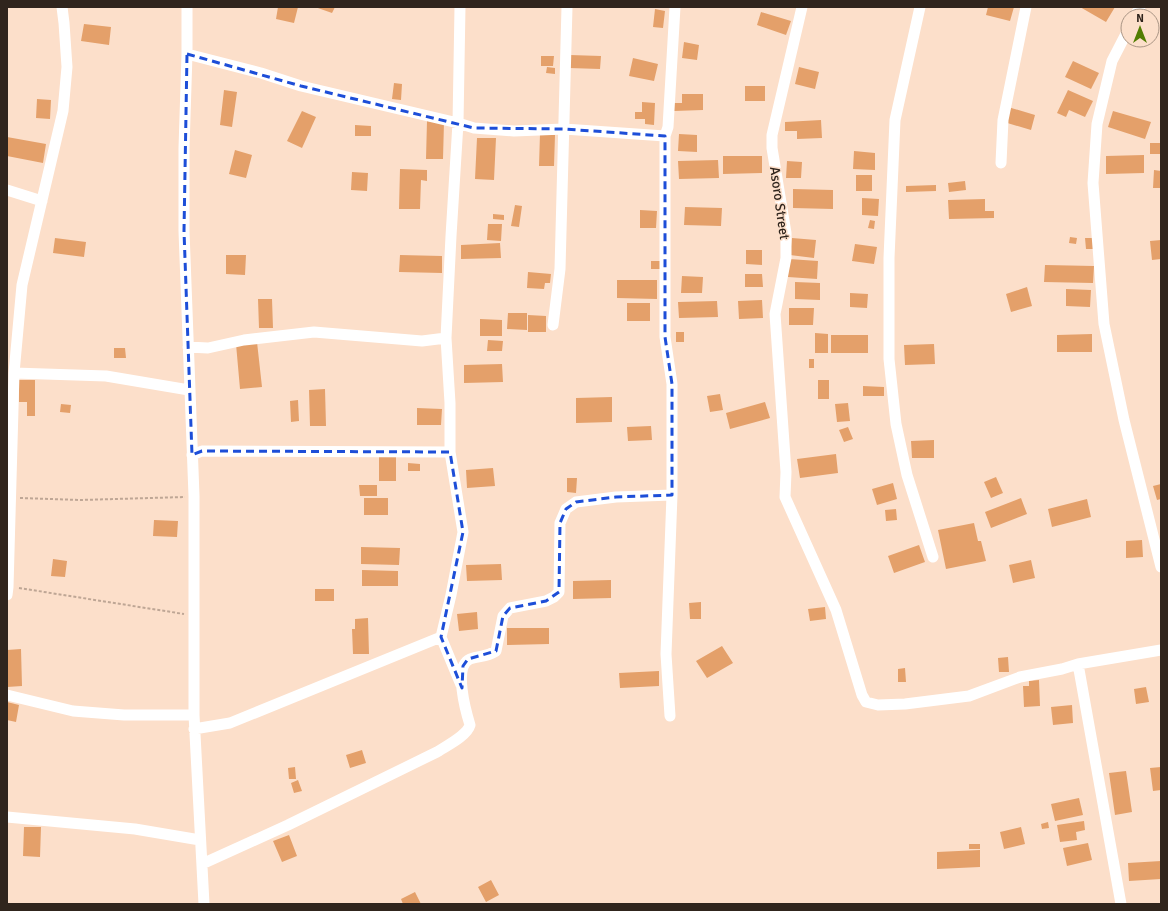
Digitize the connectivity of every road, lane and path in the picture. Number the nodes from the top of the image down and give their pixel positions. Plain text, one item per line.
1 (62, 7) edge
2 (187, 7) edge
3 (460, 7) edge
4 (567, 7) edge
5 (675, 7) edge
6 (802, 7) edge
7 (920, 7) edge
8 (1026, 7) edge
9 (1120, 46) edge
10 (187, 54) junction
11 (458, 122) junction
12 (564, 129) junction
13 (665, 136) junction
14 (1001, 163) dead end
15 (7, 190) edge
16 (42, 201) junction
17 (553, 325) dead end
18 (446, 338) junction
19 (188, 348) junction
20 (14, 373) junction
21 (190, 390) junction
22 (450, 452) junction
23 (192, 455) junction
24 (672, 495) junction
25 (194, 496) junction
26 (10, 498) junction
27 (933, 557) dead end
28 (1161, 567) edge
29 (8, 591) edge
30 (193, 616) junction
31 (441, 637) junction
32 (1161, 650) edge
33 (1078, 664) junction
34 (462, 688) junction
35 (7, 695) edge
36 (194, 715) junction
37 (670, 716) dead end
38 (194, 729) junction
39 (7, 816) edge
40 (200, 840) junction
41 (202, 864) junction
42 (204, 904) edge
43 (1121, 904) edge

1 - 16 street
2 - 10 street
3 - 11 street
4 - 12 street
5 - 13 street
6 - 33 street, Asoro Street
7 - 27 street
8 - 14 street
9 - 28 street
10 - 11 street
10 - 19 street
11 - 12 street
11 - 18 street
12 - 13 street
12 - 17 street
13 - 24 street
15 - 16 street
16 - 20 street
18 - 19 street
18 - 22 street
19 - 21 street
20 - 21 street
20 - 26 street
21 - 23 street
22 - 23 street
22 - 31 street
23 - 25 street
24 - 34 street
24 - 37 street
25 - 26 path
25 - 30 street
26 - 29 street
29 - 30 path
30 - 36 street
31 - 34 street
31 - 38 street
32 - 33 street
33 - 43 street
34 - 41 street
35 - 36 street
36 - 38 street
38 - 40 street
39 - 40 street
40 - 41 street
41 - 42 street

